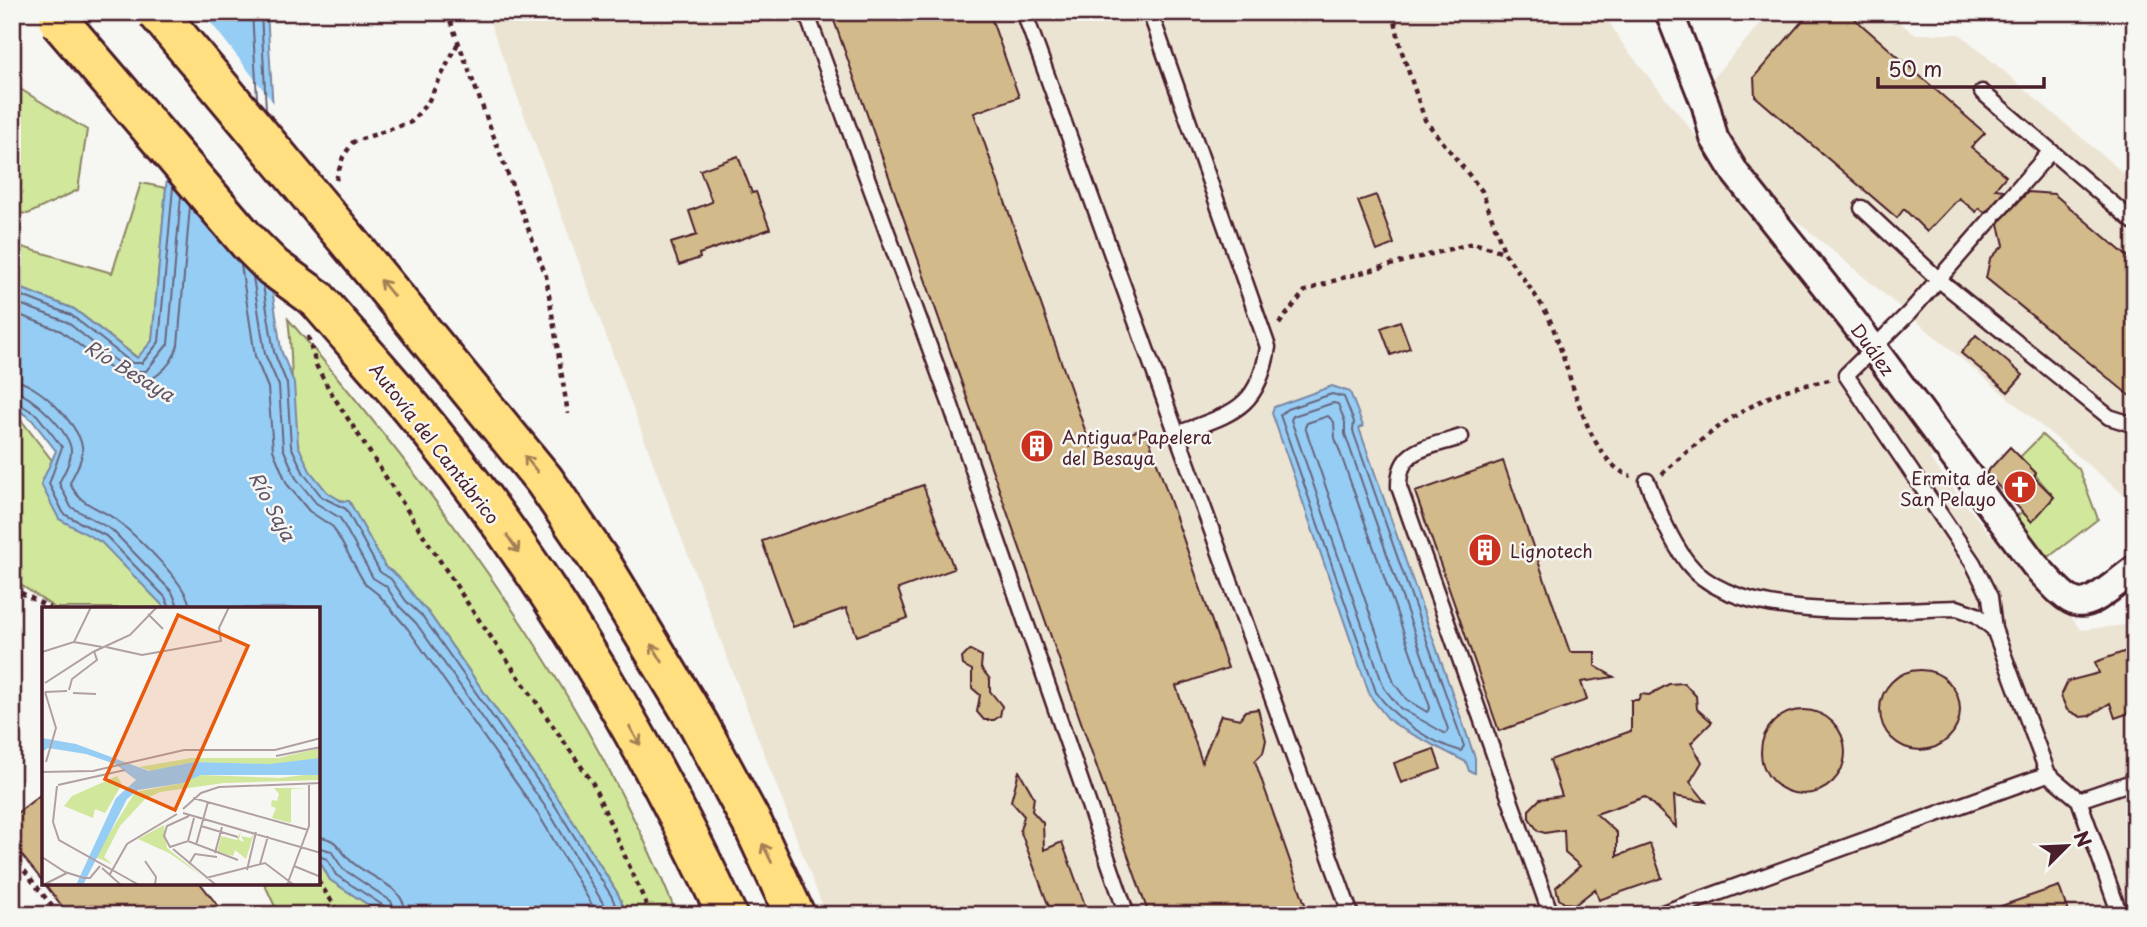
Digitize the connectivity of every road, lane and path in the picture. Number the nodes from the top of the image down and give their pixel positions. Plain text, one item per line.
1 (157, 12) edge
2 (182, 12) edge
3 (447, 12) edge
4 (806, 12) edge
5 (1024, 12) edge
6 (1150, 12) edge
7 (1393, 12) edge
8 (1669, 12) edge
9 (64, 15) edge
10 (1982, 92) dead end
11 (2051, 151) junction
12 (1862, 208) dead end
13 (2135, 223) edge
14 (350, 243) junction
15 (1504, 252) junction
16 (1938, 279) junction
17 (1268, 347) junction
18 (1872, 347) junction
19 (1846, 375) junction
20 (568, 414) dead end
21 (2135, 422) edge
22 (1177, 433) junction
23 (1461, 437) dead end
24 (1647, 481) junction
25 (2135, 569) edge
26 (12, 587) edge
27 (48, 607) edge
28 (1994, 629) junction
29 (2048, 774) junction
30 (2135, 781) edge
31 (2079, 800) junction
32 (12, 855) edge
33 (320, 884) edge
34 (59, 915) edge
35 (341, 915) edge
36 (727, 915) edge
37 (795, 915) edge
38 (1127, 915) edge
39 (1351, 915) edge
40 (1551, 915) edge
41 (1657, 915) edge
42 (2120, 915) edge

1 - 14 highway, bridge
2 - 14 highway, bridge
3 - 20 path
4 - 38 lane
5 - 22 lane
6 - 17 lane
7 - 15 path
8 - 18 street, Duález
9 -> 36 highway, Autovía del Cantábrico, bridge
10 - 11 lane
11 - 13 lane
11 - 16 lane
12 - 16 lane
37 -> 14 highway
15 - 17 path
15 - 24 path
16 - 18 lane
16 - 21 lane
17 - 22 lane
18 - 19 lane
18 - 25 street, Duález
19 - 24 path
19 - 28 lane
22 - 39 lane
23 - 40 lane
24 - 28 lane
26 - 27 path
28 - 29 lane
29 - 31 lane
29 - 41 lane
30 - 31 lane
31 - 42 lane
32 - 34 path
33 - 35 path

